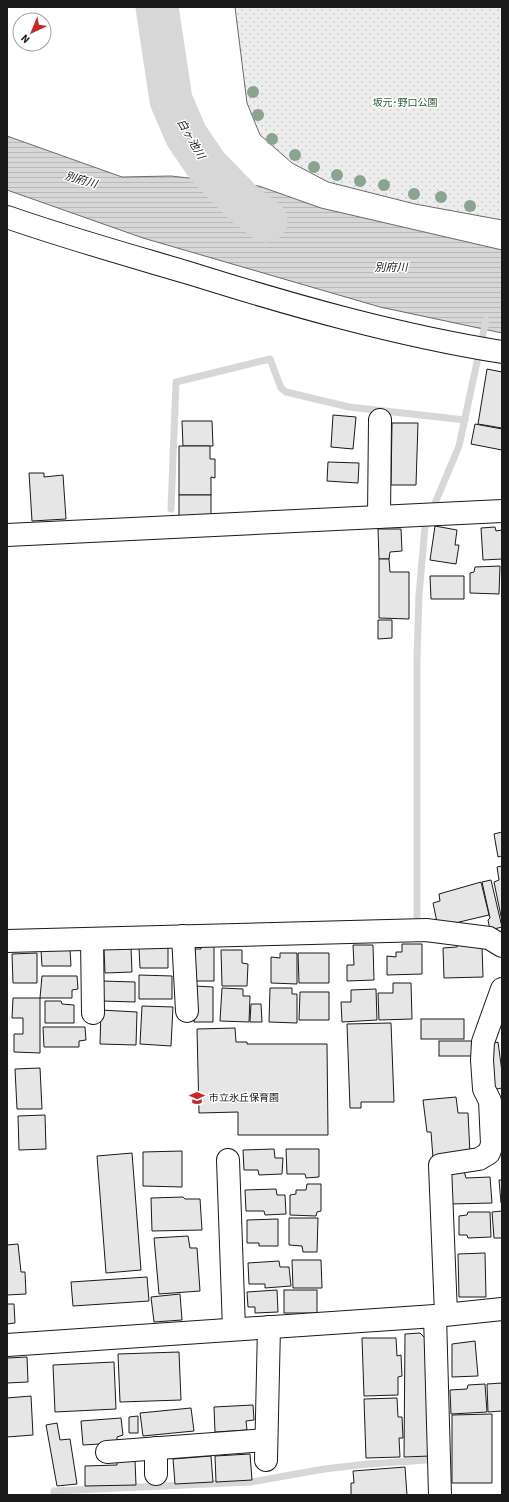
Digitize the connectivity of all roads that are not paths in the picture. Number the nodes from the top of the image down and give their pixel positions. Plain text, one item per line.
1 (7, 217) edge
2 (490, 350) edge
3 (380, 420) dead end
4 (502, 511) edge
5 (380, 517) junction
6 (7, 535) edge
7 (183, 936) junction
8 (92, 938) junction
9 (7, 941) edge
10 (502, 946) edge
11 (502, 988) edge
12 (188, 1011) dead end
13 (93, 1013) dead end
14 (496, 1099) edge
15 (228, 1160) dead end
16 (502, 1309) edge
17 (441, 1315) junction
18 (269, 1327) junction
19 (234, 1330) junction
20 (7, 1345) edge
21 (156, 1448) junction
22 (107, 1452) dead end
23 (156, 1474) dead end
24 (440, 1495) edge

1 - 2 street
3 - 5 street
4 - 5 street
5 - 6 street
7 - 8 street
7 - 10 street
7 - 12 street
8 - 9 street
8 - 13 street
11 - 14 street
14 - 17 street
15 - 19 street
16 - 17 street
17 - 18 street
17 - 24 street
18 - 19 street
18 - 21 street
19 - 20 street
21 - 22 street
21 - 23 street

